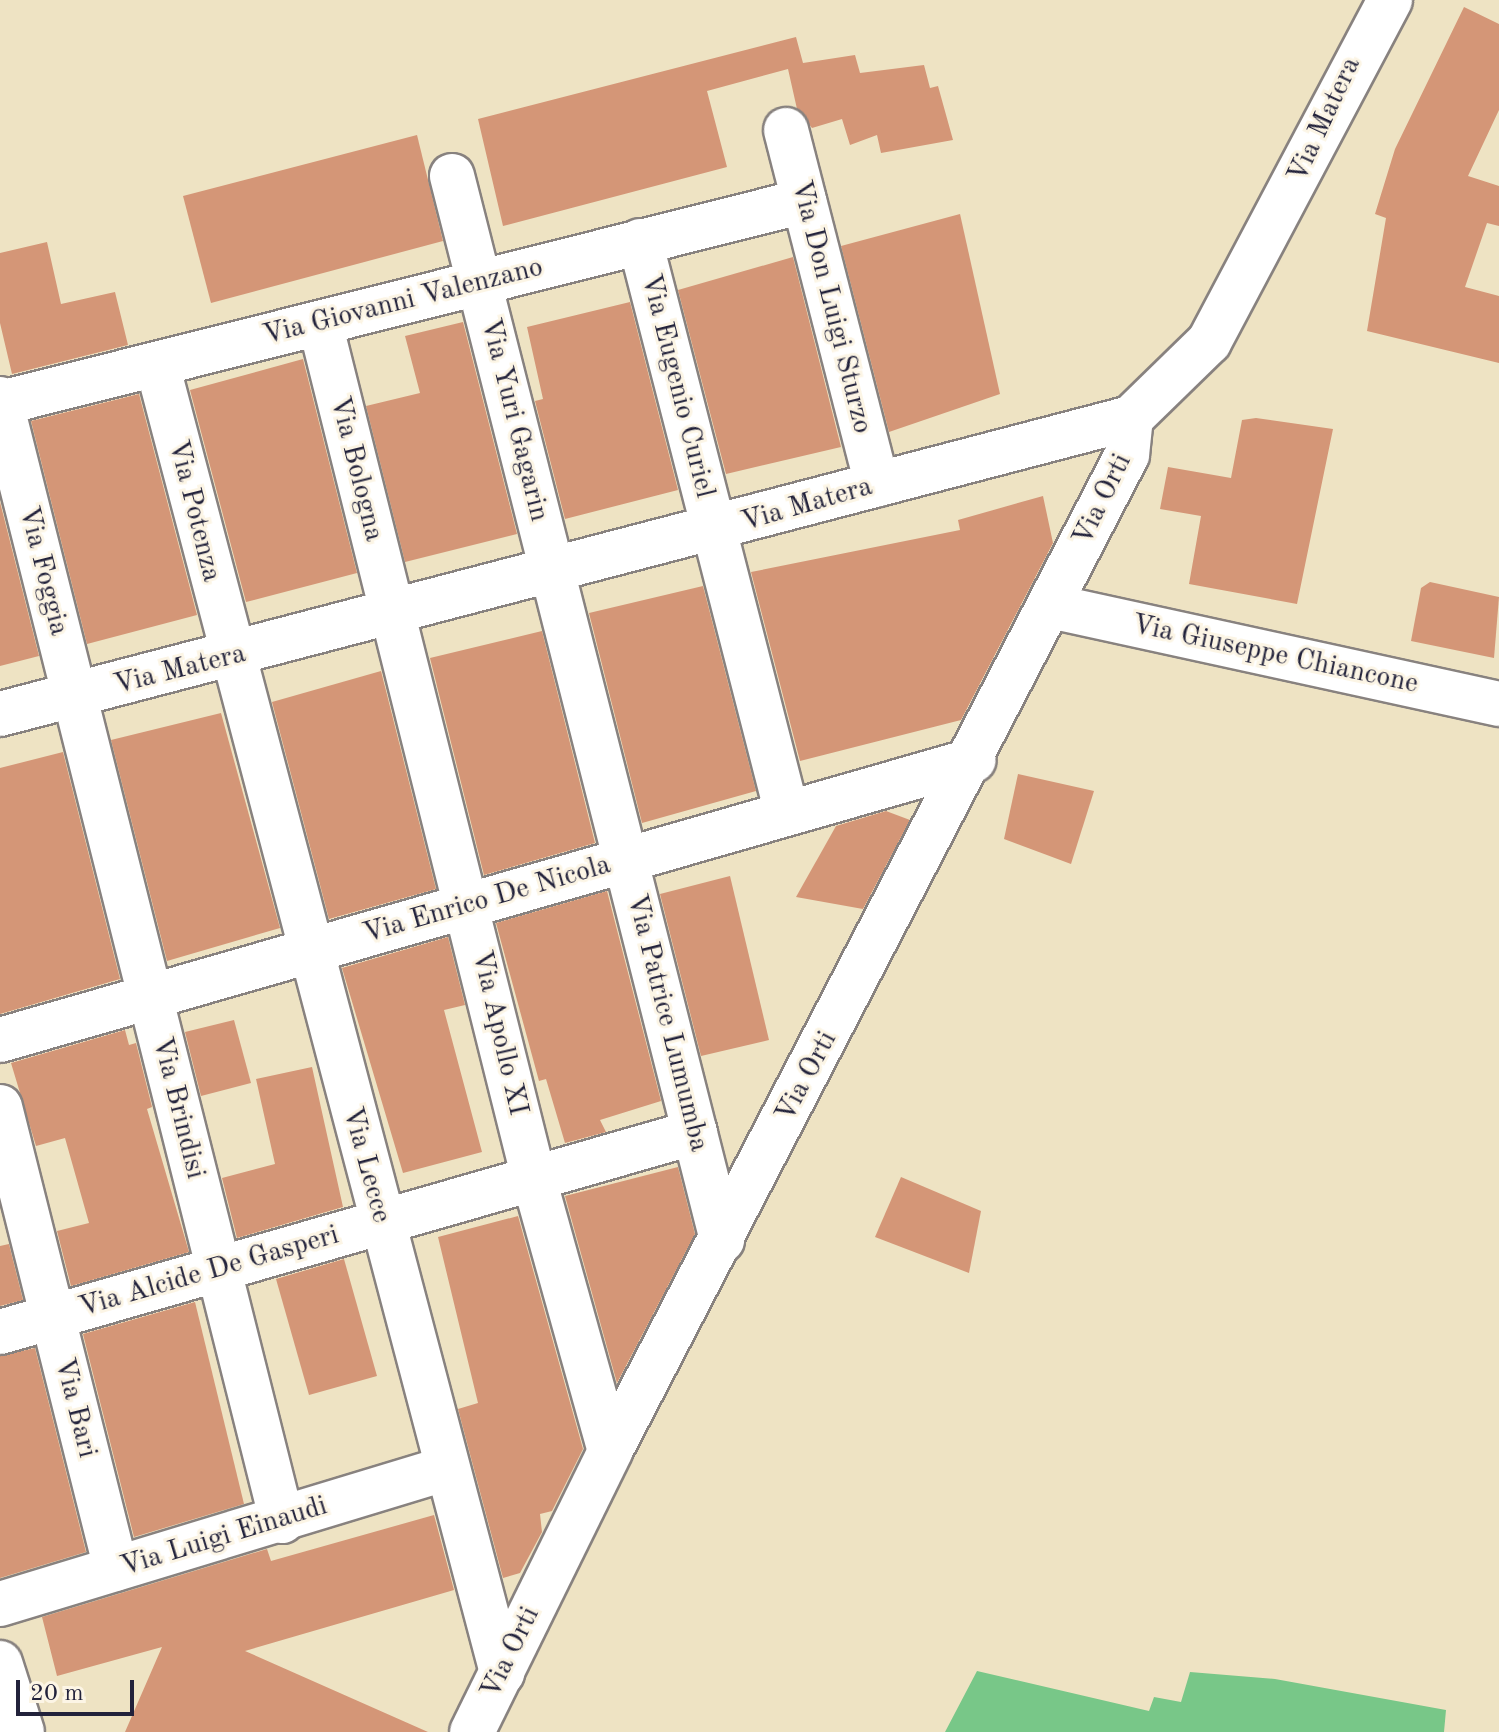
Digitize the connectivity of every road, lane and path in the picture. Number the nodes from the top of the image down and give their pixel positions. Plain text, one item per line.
1 (1390, 0) edge
2 (786, 130) dead end
3 (452, 176) dead end
4 (804, 201) junction
5 (640, 241) junction
6 (479, 282) junction
7 (320, 323) junction
8 (157, 364) junction
9 (1, 401) edge
10 (1131, 418) junction
11 (877, 485) junction
12 (714, 531) junction
13 (553, 572) junction
14 (1050, 606) junction
15 (393, 614) junction
16 (231, 657) junction
17 (75, 696) junction
18 (1499, 704) edge
19 (0, 714) edge
20 (974, 760) junction
21 (787, 813) junction
22 (626, 860) junction
23 (469, 905) junction
24 (309, 951) junction
25 (151, 997) junction
26 (0, 1040) edge
27 (0, 1107) edge
28 (695, 1132) junction
29 (534, 1179) junction
30 (381, 1222) junction
31 (722, 1240) junction
32 (219, 1269) junction
33 (52, 1317) junction
34 (0, 1332) edge
35 (610, 1451) junction
36 (447, 1468) junction
37 (282, 1521) junction
38 (116, 1569) junction
39 (0, 1604) edge
40 (0, 1663) edge
41 (502, 1673) junction
42 (22, 1732) edge
43 (472, 1732) edge

1 - 10 street, Via Matera
2 - 4 street, Via Don Luigi Sturzo
3 - 6 street, Via Yuri Gagarin
4 - 5 street, Via Giovanni Valenzano
4 - 11 street, Via Don Luigi Sturzo
5 - 6 street, Via Giovanni Valenzano
5 - 12 street, Via Eugenio Curiel
6 - 7 street, Via Giovanni Valenzano
6 - 13 street, Via Yuri Gagarin
7 - 8 street, Via Giovanni Valenzano
7 - 15 street, Via Bologna
8 - 9 street, Via Giovanni Valenzano
8 - 16 street, Via Potenza
9 - 17 street, Via Foggia
10 - 11 street, Via Matera
10 - 14 street, Via Orti
11 - 12 street, Via Matera
12 - 13 street, Via Matera
12 - 21 street, Via Eugenio Curiel
13 - 15 street, Via Matera
13 - 22 street, Via Patrice Lumumba
14 - 18 street, Via Giuseppe Chiancone
14 - 20 street, Via Orti
15 - 16 street, Via Matera
15 - 23 street, Via Apollo XI
16 - 17 street, Via Matera
16 - 24 street, Via Lecce
17 - 19 street, Via Matera
17 - 25 street, Via Brindisi
20 - 21 street, Via Enrico De Nicola
20 - 31 street, Via Orti
21 - 22 street, Via Enrico De Nicola
22 - 23 street, Via Enrico De Nicola
22 - 28 street, Via Patrice Lumumba
23 - 24 street, Via Enrico De Nicola
23 - 29 street, Via Apollo XI
24 - 25 street, Via Enrico De Nicola
24 - 30 street, Via Lecce
25 - 26 street, Via Enrico De Nicola
25 - 32 street, Via Brindisi
27 - 33 street, Via Bari
28 - 29 street, Via Alcide De Gasperi
28 - 31 street, Via Patrice Lumumba
29 - 30 street, Via Alcide De Gasperi
29 - 35 street, Via Apollo XI
30 - 32 street, Via Alcide De Gasperi
30 - 36 street, Via Lecce
31 - 35 street, Via Orti
32 - 33 street, Via Alcide De Gasperi
32 - 37 street, Via Brindisi
33 - 34 street, Via Alcide De Gasperi
33 - 38 street, Via Bari
35 - 41 street, Via Orti
36 - 37 street, Via Luigi Einaudi
36 - 41 street, Via Lecce
37 - 38 street, Via Luigi Einaudi
38 - 39 street, Via Luigi Einaudi
40 - 42 street
41 - 43 street, Via Orti

